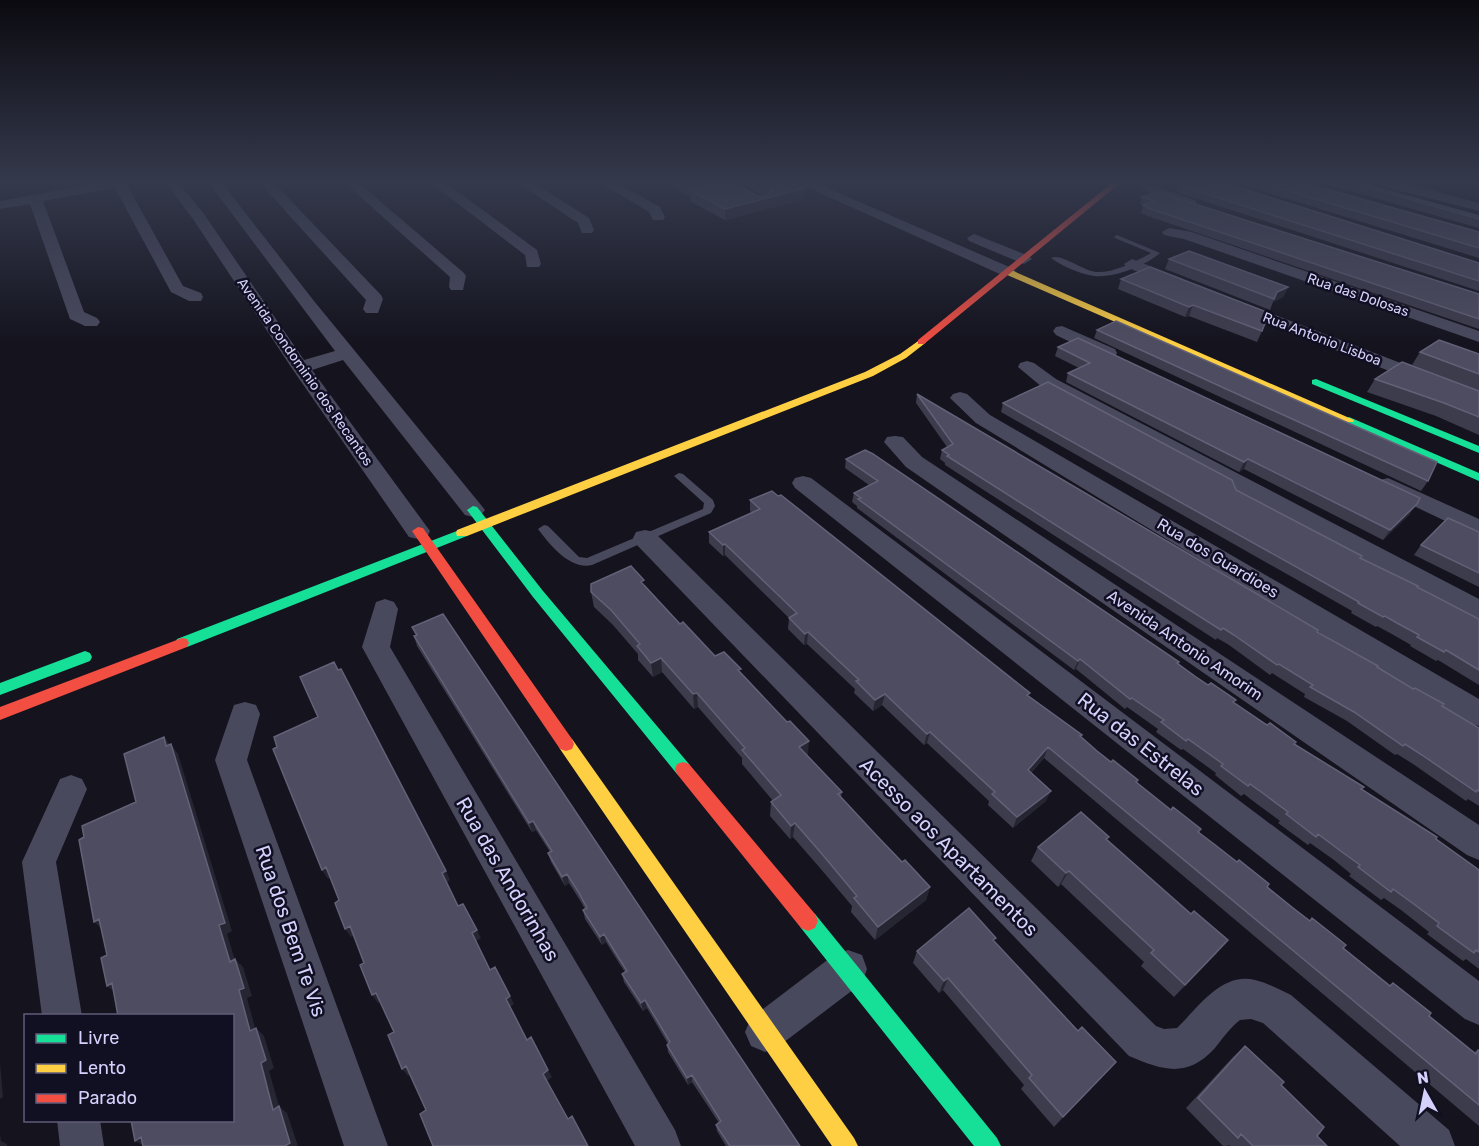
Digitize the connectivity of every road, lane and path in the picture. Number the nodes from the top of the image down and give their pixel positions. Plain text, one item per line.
1 (48, 236) edge
2 (148, 236) edge
3 (212, 236) edge
4 (256, 236) edge
5 (316, 236) edge
6 (413, 236) edge
7 (510, 236) edge
8 (927, 236) edge
9 (971, 236) edge
10 (1056, 236) edge
11 (1190, 236) edge
12 (1117, 237) dead end
13 (1032, 258) junction
14 (533, 264) dead end
15 (1132, 264) junction
16 (992, 265) junction
17 (1008, 272) junction
18 (975, 278) dead end
19 (457, 287) dead end
20 (1093, 288) dead end
21 (1197, 290) edge
22 (195, 297) dead end
23 (1219, 298) edge
24 (372, 309) dead end
25 (91, 322) dead end
26 (1062, 331) dead end
27 (1479, 337) edge
28 (348, 353) junction
29 (1126, 362) edge
30 (300, 367) junction
31 (1027, 367) dead end
32 (1303, 376) dead end
33 (960, 398) dead end
34 (1479, 400) edge
35 (895, 441) dead end
36 (1479, 450) edge
37 (679, 476) dead end
38 (1479, 477) edge
39 (1372, 478) edge
40 (803, 483) dead end
41 (473, 510) joint
42 (485, 525) junction
43 (544, 529) dead end
44 (1479, 529) edge
45 (420, 535) junction
46 (645, 538) junction
47 (385, 609) dead end
48 (1479, 611) edge
49 (100, 651) dead end
50 (0, 689) edge
51 (0, 714) edge
52 (245, 714) dead end
53 (1479, 714) edge
54 (71, 789) dead end
55 (1479, 844) edge
56 (848, 969) junction
57 (1479, 1005) edge
58 (62, 1014) edge
59 (765, 1032) junction
60 (78, 1122) edge
61 (82, 1146) edge
62 (366, 1146) edge
63 (659, 1146) edge
64 (846, 1146) edge
65 (990, 1146) edge
66 (1433, 1146) edge

1 - 25 street
2 - 22 street
3 - 30 street, Avenida Condominio dos Recantos
4 - 28 street
5 - 24 street
6 - 19 street
7 - 14 street
8 - 16 street
9 - 13 street
10 - 13 street
11 - 27 street, Rua das Dolosas
12 - 15 lane
13 - 15 lane
13 - 16 street
13 - 17 street
13 - 20 street
15 - 21 street
16 - 17 street
16 - 18 street
17 - 38 street
17 - 42 street
23 - 34 street, Rua Antonio Lisboa
26 - 29 street
28 - 30 street
28 - 41 street
30 - 45 street, Avenida Condominio dos Recantos
31 - 48 street
32 - 36 street
33 - 53 street, Rua dos Guardioes
35 - 55 street, Avenida Antonio Amorim
37 - 46 lane
39 - 44 street
40 - 57 street, Rua das Estrelas
41 - 42 street
42 - 45 street
42 - 56 street
43 - 46 lane
45 - 51 street
45 - 59 street
46 - 66 street, Acesso aos Apartamentos
47 - 63 street, Rua das Andorinhas
49 - 50 street
52 - 62 street, Rua dos Bem Te Vis
54 - 58 street
56 - 59 street
56 - 65 street
59 - 64 street
60 - 61 street

